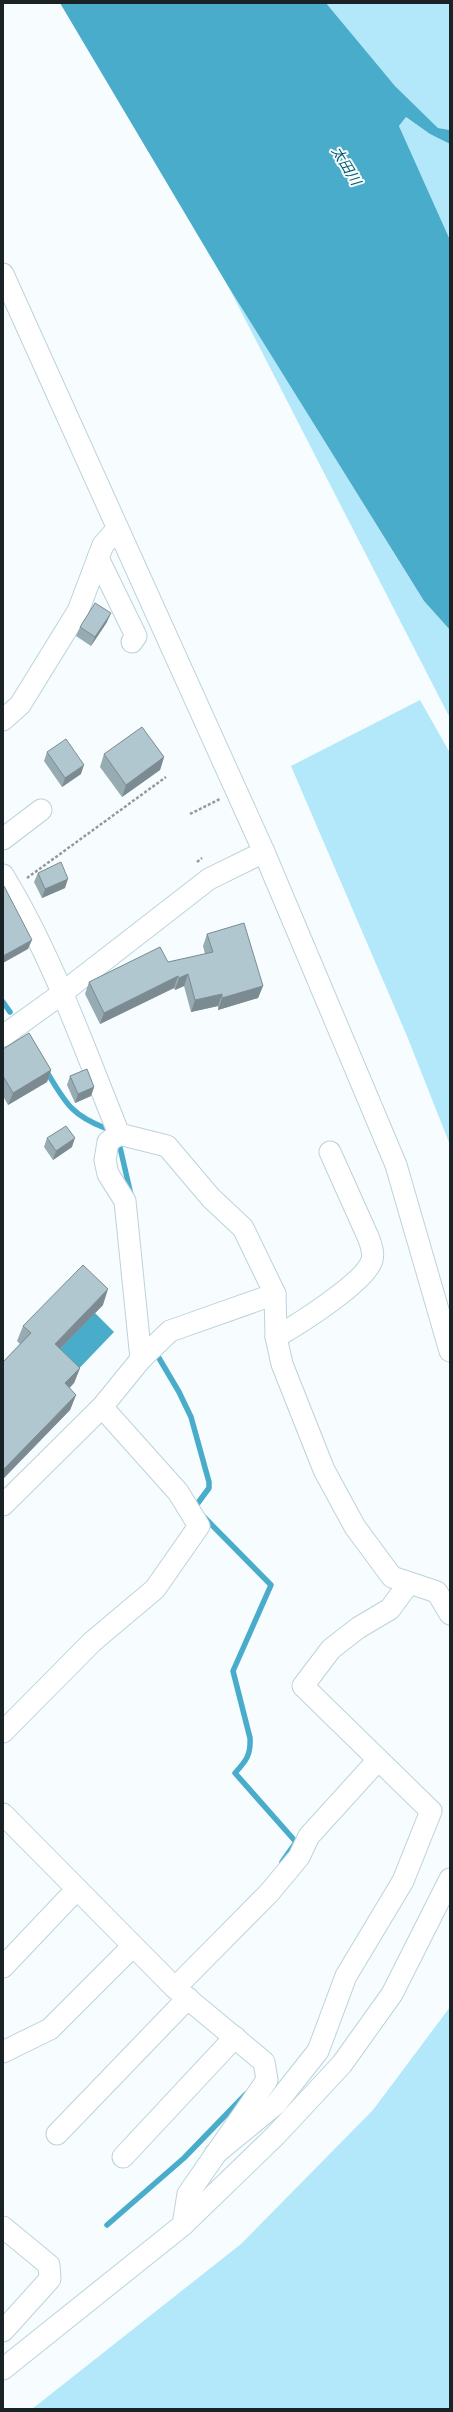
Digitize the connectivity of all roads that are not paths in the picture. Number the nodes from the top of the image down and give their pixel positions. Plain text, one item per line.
1 (3, 274) edge
2 (117, 529) junction
3 (98, 558) junction
4 (132, 642) dead end
5 (3, 720) edge
6 (41, 810) dead end
7 (3, 839) edge
8 (264, 852) junction
9 (7, 882) edge
10 (62, 993) junction
11 (3, 1036) edge
12 (119, 1134) junction
13 (330, 1152) dead end
14 (275, 1294) junction
15 (276, 1337) junction
16 (450, 1351) edge
17 (141, 1359) junction
18 (102, 1408) junction
19 (3, 1505) edge
20 (408, 1583) junction
21 (450, 1614) edge
22 (3, 1732) edge
23 (378, 1760) junction
24 (3, 1814) edge
25 (450, 1879) edge
26 (77, 1890) junction
27 (132, 1947) junction
28 (3, 1967) edge
29 (181, 1993) junction
30 (235, 2037) junction
31 (3, 2052) edge
32 (57, 2134) dead end
33 (215, 2154) junction
34 (123, 2157) dead end
35 (183, 2225) junction
36 (3, 2227) edge
37 (3, 2331) edge
38 (3, 2369) edge

1 - 2 street
2 - 3 street
2 - 8 street
3 - 4 street
3 - 5 street
6 - 7 street
8 - 10 street
8 - 16 street
9 - 10 street
10 - 11 street
10 - 12 street
12 - 14 street
12 - 17 street
13 - 15 street
14 - 15 street
14 - 17 street
15 - 20 street
17 - 18 street
18 - 19 street
18 - 22 street
20 - 21 street
20 - 23 street
23 - 29 street
23 - 33 street
24 - 26 street
25 - 35 street
26 - 27 street
26 - 28 street
27 - 29 street
27 - 31 street
29 - 30 street
29 - 32 street
30 - 33 street
30 - 34 street
33 - 35 street
35 - 38 street
36 - 37 street

